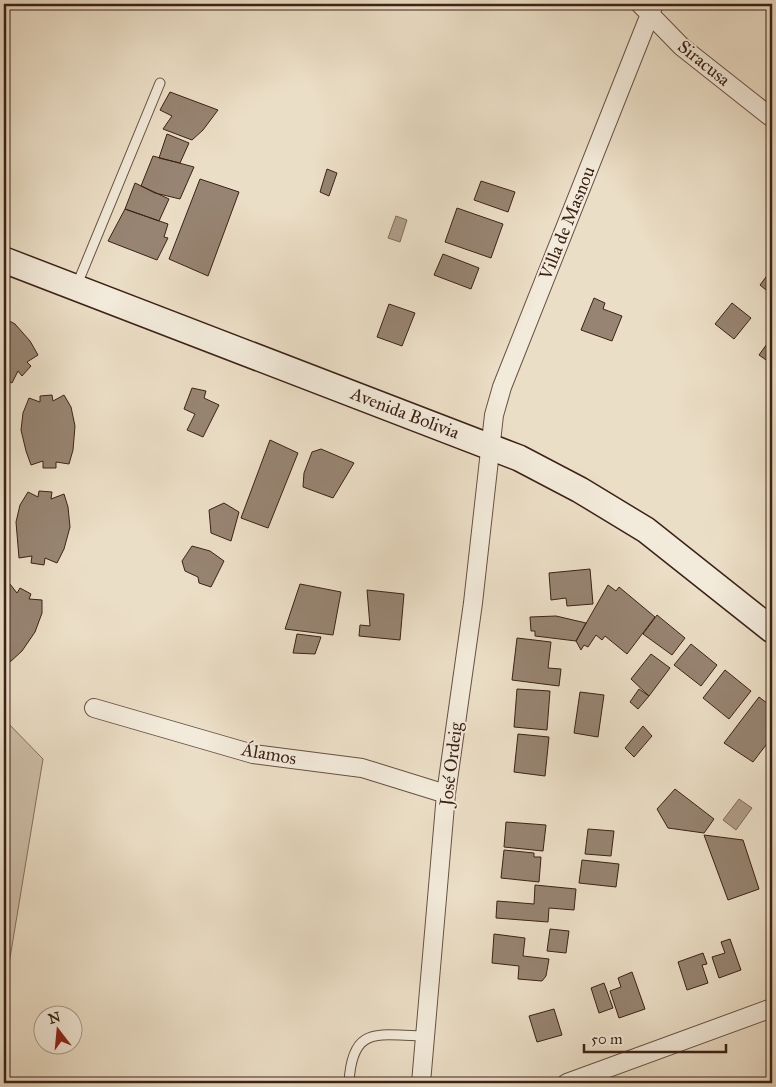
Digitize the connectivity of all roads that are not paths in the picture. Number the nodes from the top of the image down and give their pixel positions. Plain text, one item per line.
1 (648, 7) edge
2 (160, 83) dead end
3 (772, 118) edge
4 (4, 260) edge
5 (76, 288) junction
6 (490, 445) junction
7 (772, 630) edge
8 (94, 708) dead end
9 (446, 794) junction
10 (772, 1008) edge
11 (425, 1036) junction
12 (349, 1083) edge
13 (421, 1083) edge
14 (567, 1083) edge

1 - 3 street, Siracusa
1 - 6 street, Villa de Masnou
2 - 5 lane
4 - 5 street, Avenida Bolivia
5 - 6 street, Avenida Bolivia
6 - 7 street, Avenida Bolivia
6 - 9 street, José Ordeig
8 - 9 street, Álamos
9 - 11 street, José Ordeig
10 - 14 street
11 - 12 lane
11 - 13 street, José Ordeig

